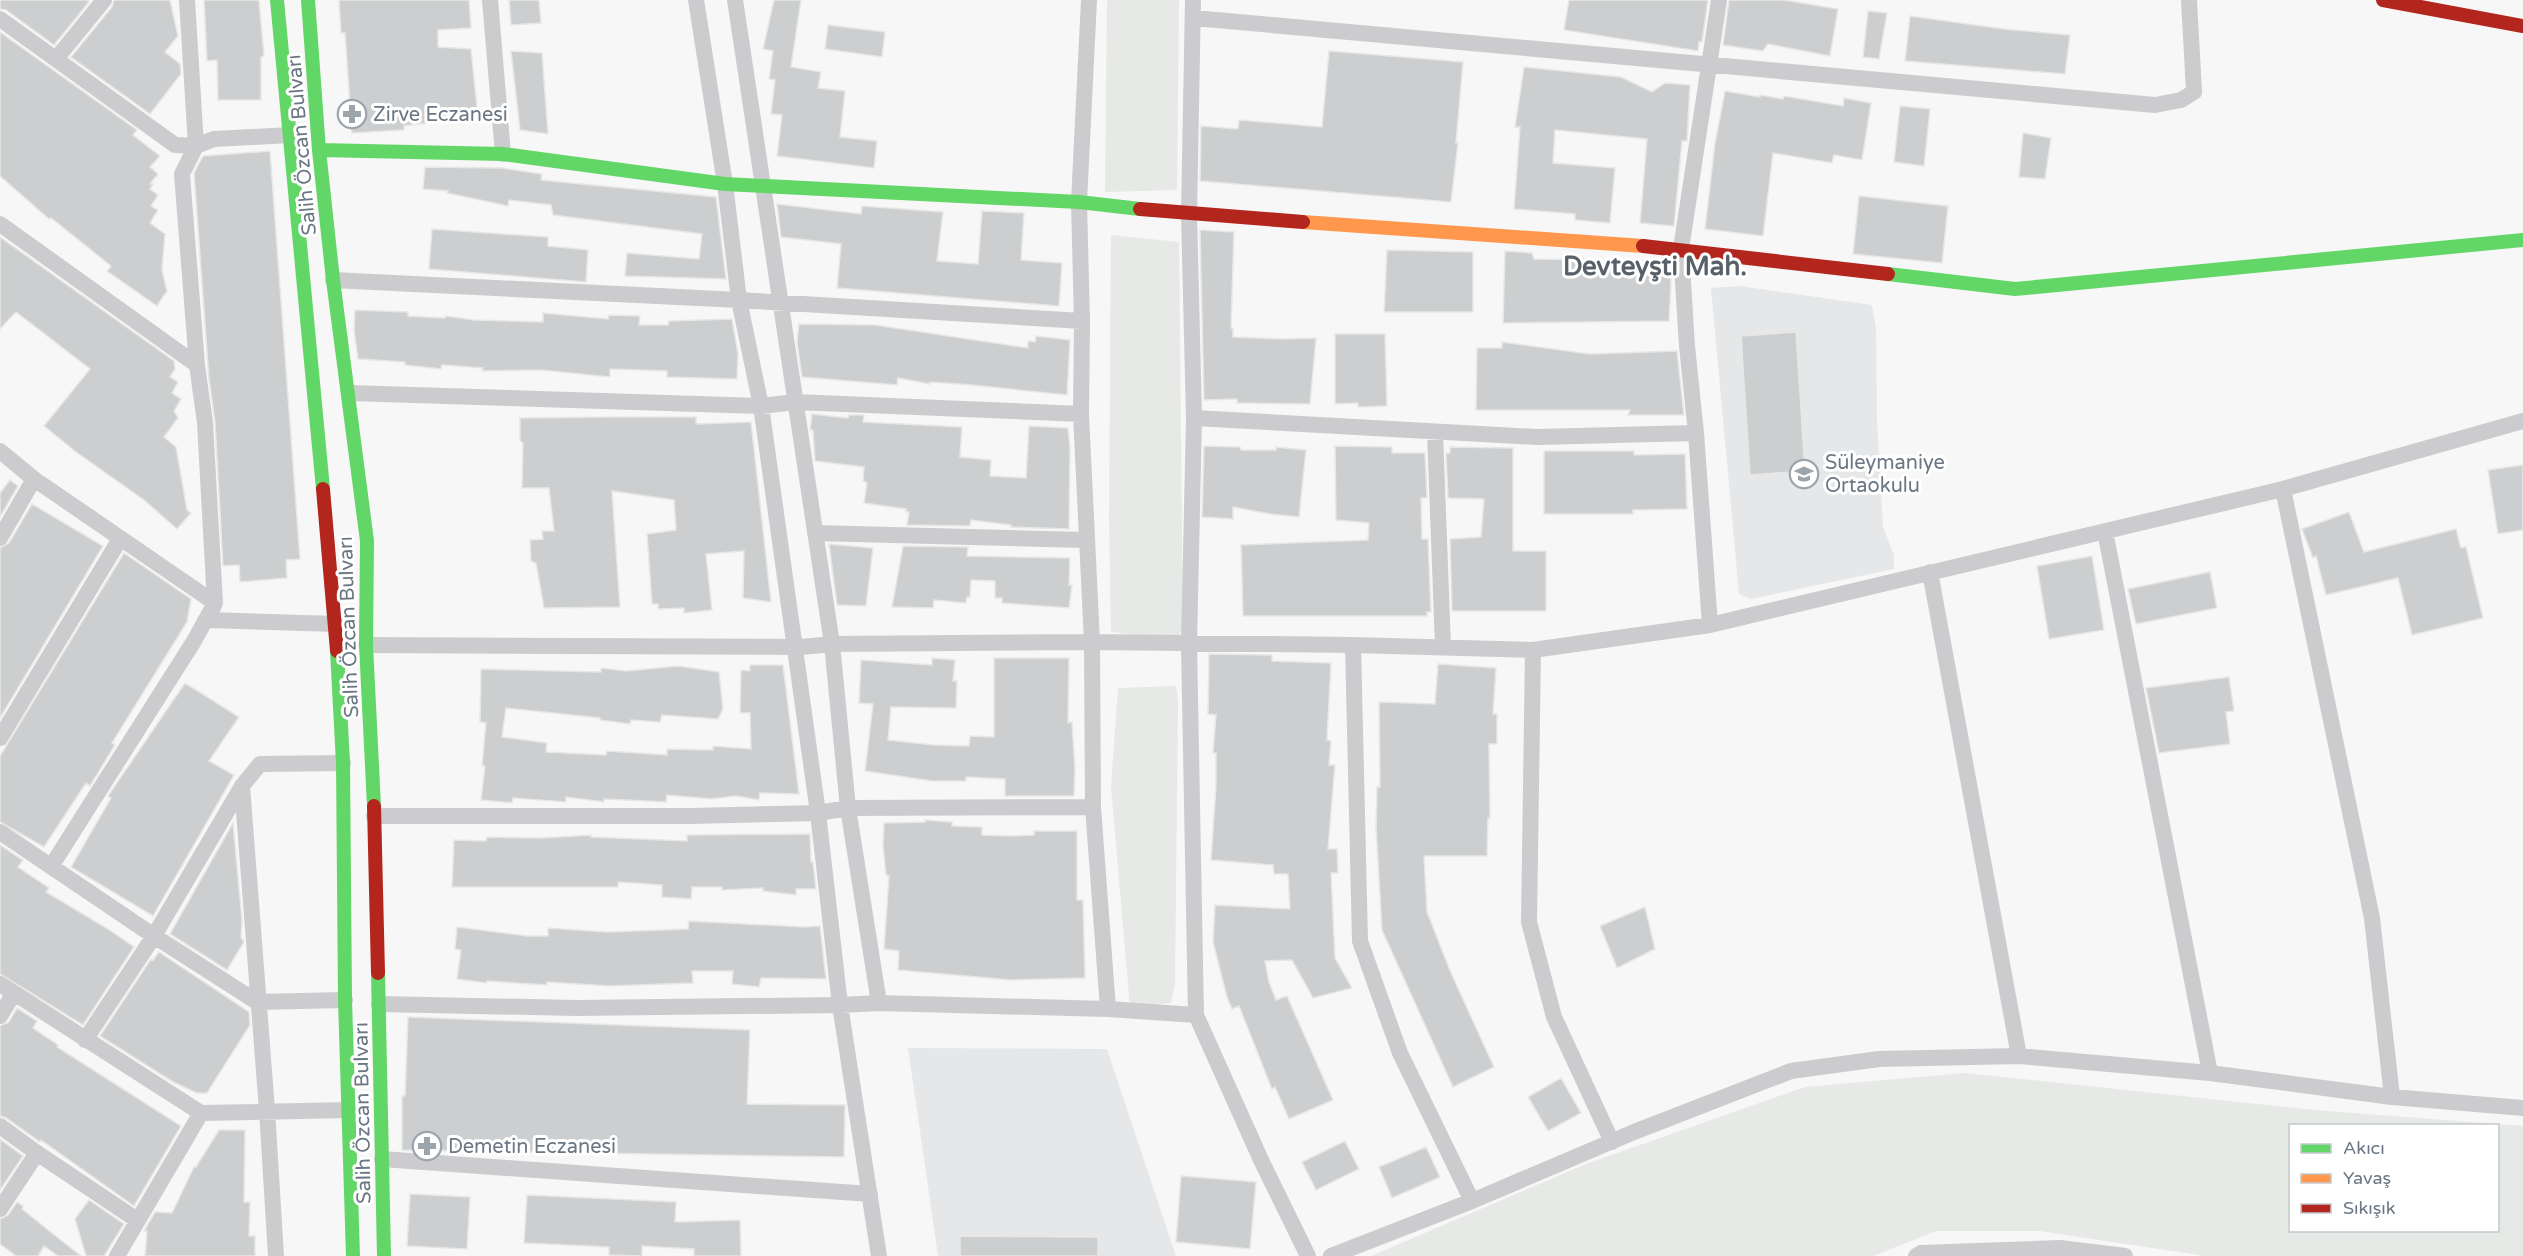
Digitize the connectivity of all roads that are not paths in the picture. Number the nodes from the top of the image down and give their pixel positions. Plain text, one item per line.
1 (104, 0) edge
2 (186, 0) edge
3 (277, 0) edge
4 (308, 0) edge
5 (490, 0) edge
6 (696, 0) edge
7 (735, 0) edge
8 (1089, 0) edge
9 (1193, 0) edge
10 (1719, 0) edge
11 (2189, 0) edge
12 (2383, 0) edge
13 (1194, 18) junction
14 (0, 19) edge
15 (2523, 26) edge
16 (56, 58) junction
17 (1710, 65) junction
18 (290, 135) junction
19 (196, 146) junction
20 (319, 150) junction
21 (503, 154) junction
22 (725, 184) junction
23 (761, 186) junction
24 (1079, 202) junction
25 (1189, 214) junction
26 (0, 224) edge
27 (2523, 240) edge
28 (1681, 249) junction
29 (333, 280) junction
30 (739, 300) junction
31 (780, 303) junction
32 (1082, 321) junction
33 (197, 365) junction
34 (349, 393) junction
35 (795, 402) junction
36 (760, 406) junction
37 (1081, 414) junction
38 (1194, 418) junction
39 (2523, 421) edge
40 (1435, 432) junction
41 (1696, 433) junction
42 (0, 451) edge
43 (34, 479) junction
44 (2283, 489) junction
45 (2105, 531) junction
46 (815, 533) junction
47 (0, 538) edge
48 (120, 539) junction
49 (1087, 540) junction
50 (1930, 572) junction
51 (215, 603) junction
52 (336, 624) junction
53 (1710, 625) junction
54 (1092, 642) junction
55 (832, 644) junction
56 (1189, 644) junction
57 (366, 645) junction
58 (1353, 645) junction
59 (1443, 646) junction
60 (793, 647) junction
61 (1533, 650) junction
62 (0, 738) edge
63 (343, 763) junction
64 (242, 786) junction
65 (1093, 807) junction
66 (848, 808) junction
67 (818, 813) junction
68 (374, 816) junction
69 (0, 832) edge
70 (52, 865) junction
71 (154, 936) junction
72 (7, 989) edge
73 (345, 1000) junction
74 (257, 1002) junction
75 (879, 1003) junction
76 (379, 1004) junction
77 (840, 1005) junction
78 (1108, 1009) junction
79 (1196, 1015) junction
80 (0, 1016) edge
81 (85, 1040) junction
82 (2019, 1056) junction
83 (2210, 1073) junction
84 (2392, 1097) junction
85 (2523, 1108) edge
86 (267, 1110) junction
87 (348, 1110) junction
88 (201, 1113) junction
89 (0, 1126) edge
90 (1612, 1142) junction
91 (37, 1154) junction
92 (382, 1159) junction
93 (870, 1194) junction
94 (1472, 1201) junction
95 (0, 1209) edge
96 (137, 1220) junction
97 (2024, 1253) edge
98 (117, 1256) edge
99 (276, 1256) edge
100 (353, 1256) edge
101 (384, 1256) edge
102 (879, 1256) edge
103 (1308, 1256) edge
104 (1331, 1256) edge
105 (1916, 1256) edge
106 (2125, 1256) edge

1 - 16 street
2 - 19 street
3 - 18 main road, Salih Özcan Bulvarı
4 - 20 main road, Salih Özcan Bulvarı
5 - 21 street
6 - 22 street
7 - 23 street
8 - 24 street
9 - 13 street
10 - 17 street
11 - 17 street
12 - 15 main road
13 - 17 street
13 - 25 street
14 - 16 street
16 - 19 street
17 - 28 street
18 - 19 street
18 - 52 main road, Salih Özcan Bulvarı
19 - 33 street
20 - 21 main road
20 - 29 main road, Salih Özcan Bulvarı
21 - 22 main road
22 - 23 main road
22 - 30 street
23 - 24 main road
23 - 31 street
24 - 25 main road
24 - 32 street
25 - 28 main road
25 - 38 street
26 - 33 street
27 - 28 main road
28 - 41 street
29 - 30 street
29 - 34 main road, Salih Özcan Bulvarı
30 - 31 street
30 - 36 street
31 - 32 street
31 - 35 street
32 - 37 street
33 - 51 street
34 - 36 street
34 - 57 main road, Salih Özcan Bulvarı
35 - 36 street
35 - 37 street
35 - 46 street
36 - 60 street
37 - 49 street
38 - 40 street
38 - 56 street
39 - 44 street
40 - 41 street
40 - 59 street
41 - 53 street
42 - 43 street
43 - 47 street
43 - 48 street
44 - 45 street
44 - 84 street
45 - 50 street
45 - 83 street
46 - 49 street
46 - 55 street
48 - 51 street
48 - 62 street
49 - 54 street
50 - 53 street
50 - 82 street
51 - 52 street
51 - 70 street
52 - 63 main road, Salih Özcan Bulvarı
53 - 61 street
54 - 55 street
54 - 56 street
54 - 65 street
55 - 60 street
55 - 66 street
56 - 58 street
56 - 79 street
57 - 60 street
57 - 68 main road, Salih Özcan Bulvarı
58 - 59 street
58 - 94 street
59 - 61 street
60 - 67 street
61 - 90 street
63 - 64 street
63 - 73 main road, Salih Özcan Bulvarı
64 - 71 street
64 - 74 street
65 - 66 street
65 - 78 street
66 - 67 street
66 - 75 street
67 - 68 street
67 - 77 street
68 - 76 main road, Salih Özcan Bulvarı
69 - 70 street
70 - 71 street
71 - 74 street
71 - 81 street
72 - 80 street
72 - 81 street
73 - 74 street
73 - 87 main road, Salih Özcan Bulvarı
74 - 86 street
75 - 77 street
75 - 78 street
76 - 77 street
76 - 92 main road, Salih Özcan Bulvarı
77 - 93 street
78 - 79 street
79 - 103 street
81 - 88 street
82 - 83 street
82 - 90 street
83 - 84 street
84 - 85 street
86 - 87 street
86 - 88 street
86 - 99 street
87 - 100 main road, Salih Özcan Bulvarı
88 - 96 street
89 - 91 street
90 - 94 street
91 - 95 street
91 - 96 street
92 - 93 street
92 - 101 main road, Salih Özcan Bulvarı
93 - 102 street
94 - 104 street
96 - 98 street
97 - 105 street
97 - 106 street

